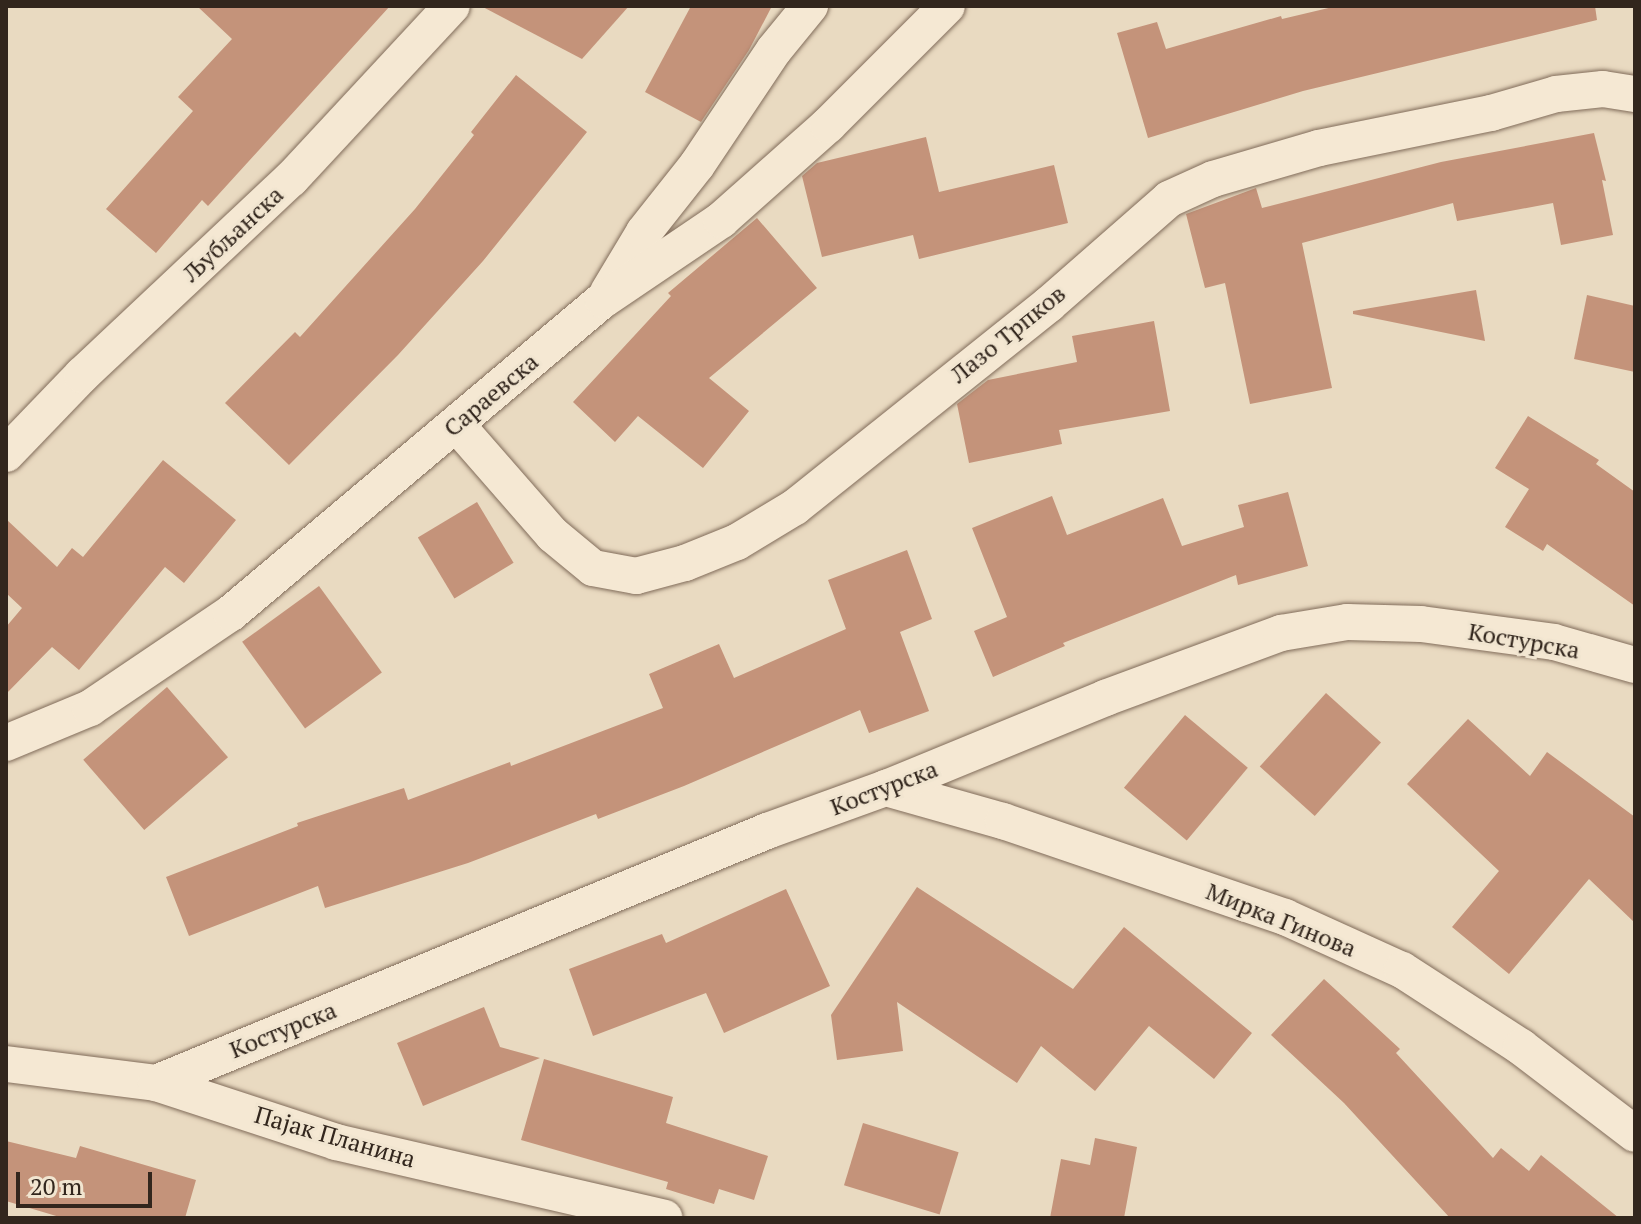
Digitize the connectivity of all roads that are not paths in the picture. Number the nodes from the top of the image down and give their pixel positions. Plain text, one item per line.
1 (452, 6) edge
2 (810, 6) edge
3 (947, 6) edge
4 (1635, 94) edge
5 (603, 300) junction
6 (456, 424) junction
7 (6, 454) edge
8 (1635, 665) edge
9 (6, 743) edge
10 (886, 788) junction
11 (6, 1064) edge
12 (156, 1083) junction
13 (1635, 1134) edge
14 (664, 1218) edge

1 - 7 street, Љубљанска
2 - 5 street
3 - 5 street, Сараевска
4 - 6 street, Лазо Трпков
5 - 6 street, Сараевска
6 - 9 street, Сараевска
8 - 10 street, Костурска
10 - 12 street, Костурска
10 - 13 street, Мирка Гинова
11 - 12 street, Пајак Планина
12 - 14 street, Пајак Планина

